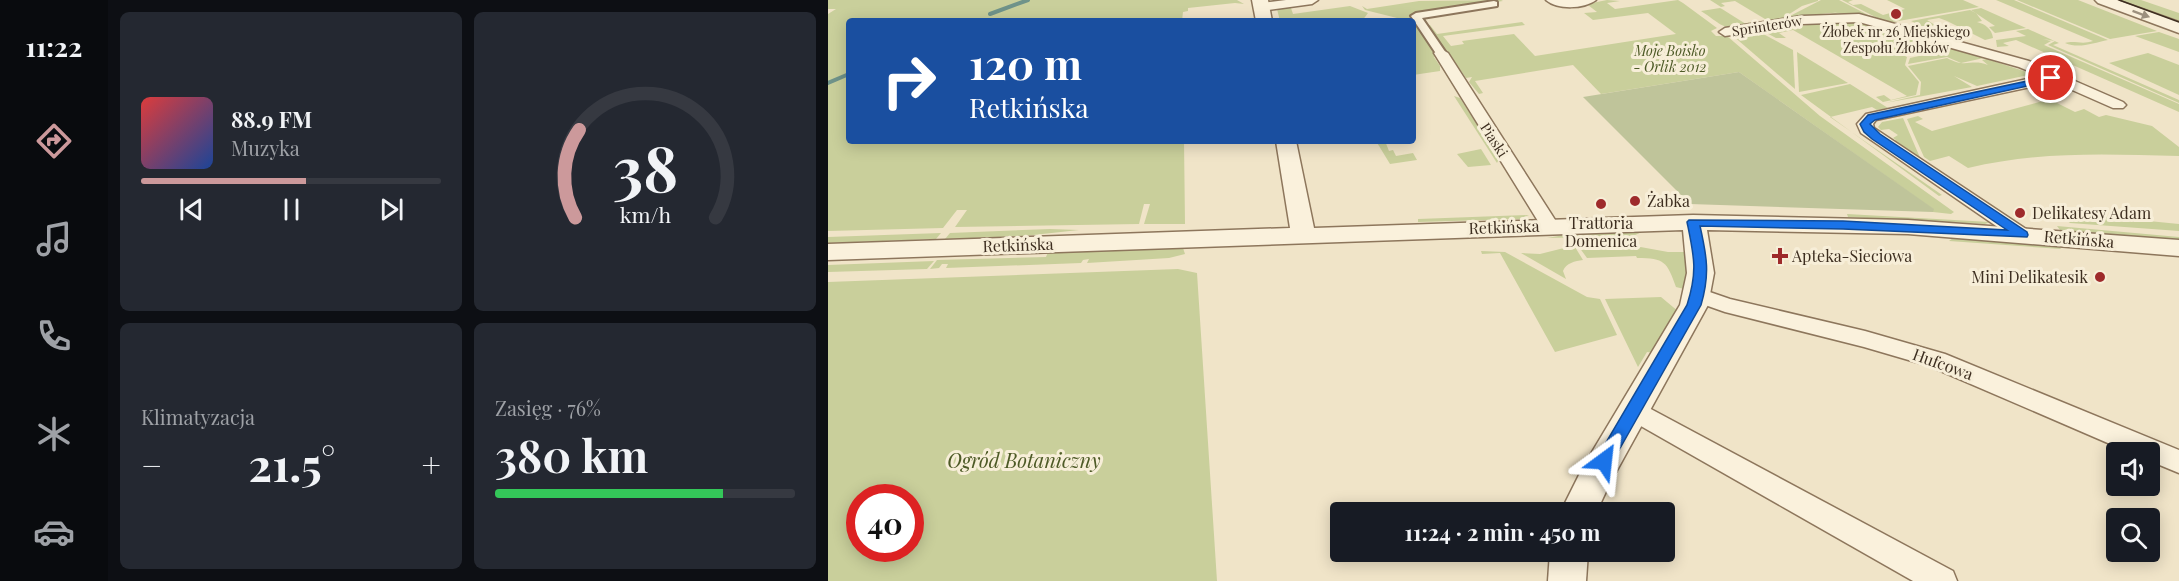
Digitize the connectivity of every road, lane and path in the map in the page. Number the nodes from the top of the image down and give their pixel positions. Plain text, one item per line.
1 (1312, 0) edge
2 (1552, 0) edge
3 (1590, 0) edge
4 (2103, 0) edge
5 (2146, 0) edge
6 (1494, 4) dead end
7 (2168, 7) dead end
8 (1262, 9) edge
9 (2179, 28) edge
10 (1725, 32) dead end
11 (1441, 53) joint
12 (2052, 78) junction
13 (2118, 105) dead end
14 (1287, 144) edge
15 (1693, 222) junction
16 (1550, 226) junction
17 (1303, 235) junction
18 (2022, 235) junction
19 (2179, 248) edge
20 (828, 252) edge
21 (1698, 295) junction
22 (1634, 410) junction
23 (2179, 462) edge
24 (1583, 502) edge
25 (1568, 562) edge
26 (1567, 581) edge
27 (1942, 581) edge

1 - 8 street
2 - 3 street
4 -> 9 street
5 - 7 street
6 - 11 street
10 - 12 street, Sprinterów
11 - 16 street, Piaski
12 - 13 street, Sprinterów
12 - 18 street
14 - 17 street
15 - 16 street, Retkińska
15 - 18 street, Retkińska
15 - 21 street
16 - 17 street, Retkińska
17 - 20 street, Retkińska
18 - 19 street, Retkińska
21 - 22 street
21 - 23 street, Hufcowa
22 - 24 street
22 - 27 street
25 - 26 street

